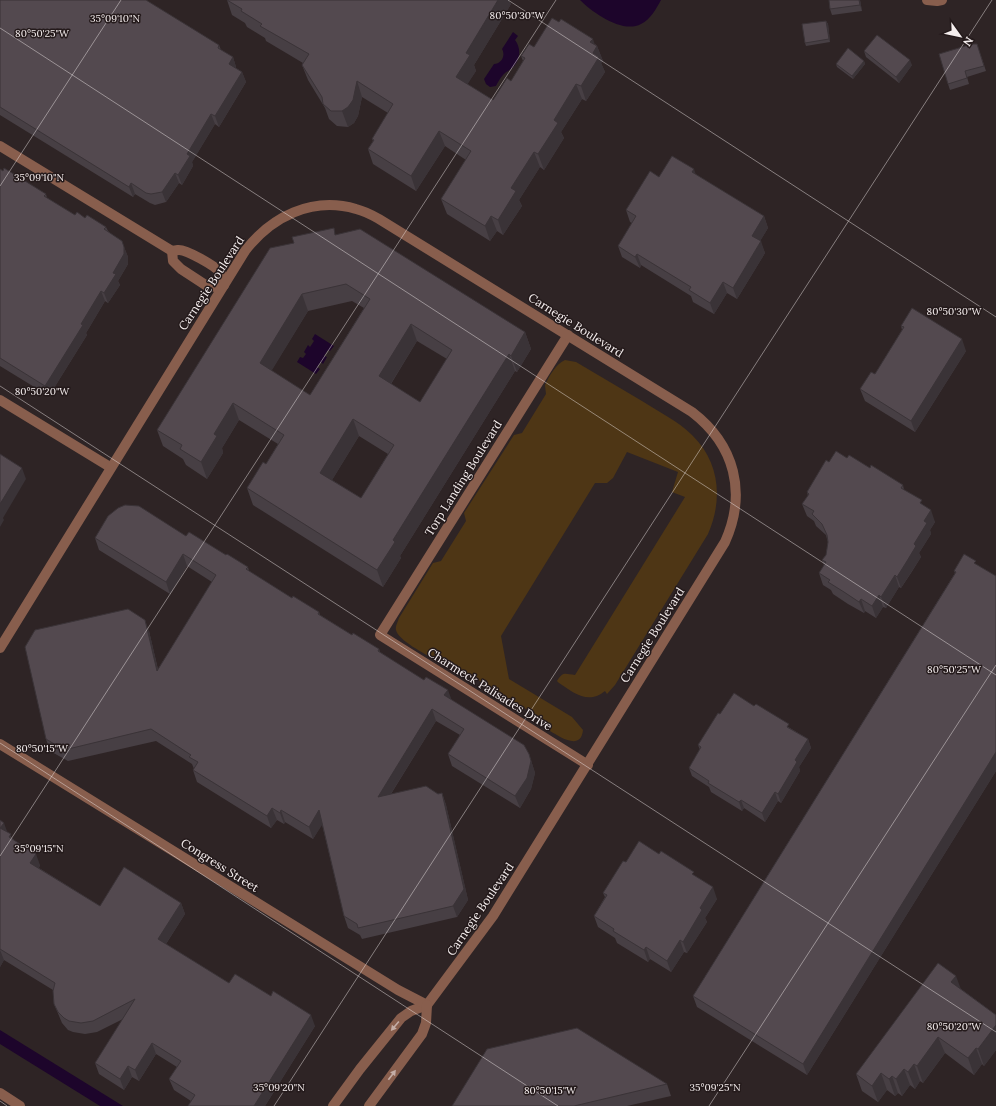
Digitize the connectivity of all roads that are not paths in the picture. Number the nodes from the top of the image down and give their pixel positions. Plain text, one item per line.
1 (928, 0) edge
2 (942, 0) edge
3 (0, 146) edge
4 (172, 251) junction
5 (224, 285) junction
6 (568, 335) junction
7 (0, 400) edge
8 (110, 467) junction
9 (380, 635) joint
10 (0, 648) edge
11 (0, 744) edge
12 (588, 765) junction
13 (427, 1005) junction
14 (0, 1093) edge
15 (20, 1106) edge
16 (333, 1106) edge
17 (369, 1106) edge

1 - 2 street
3 - 4 street
4 - 5 street
4 - 5 street
5 - 6 street, Carnegie Boulevard
5 - 8 street, Carnegie Boulevard
6 - 9 street, Torp Landing Boulevard
6 - 12 street, Carnegie Boulevard
7 - 8 street
8 - 10 street, Carnegie Boulevard
9 - 12 street, Charmeck Palisades Drive
11 - 13 street, Congress Street
12 - 13 street, Carnegie Boulevard
13 -> 16 street, Carnegie Boulevard
17 -> 13 street
14 - 15 street

